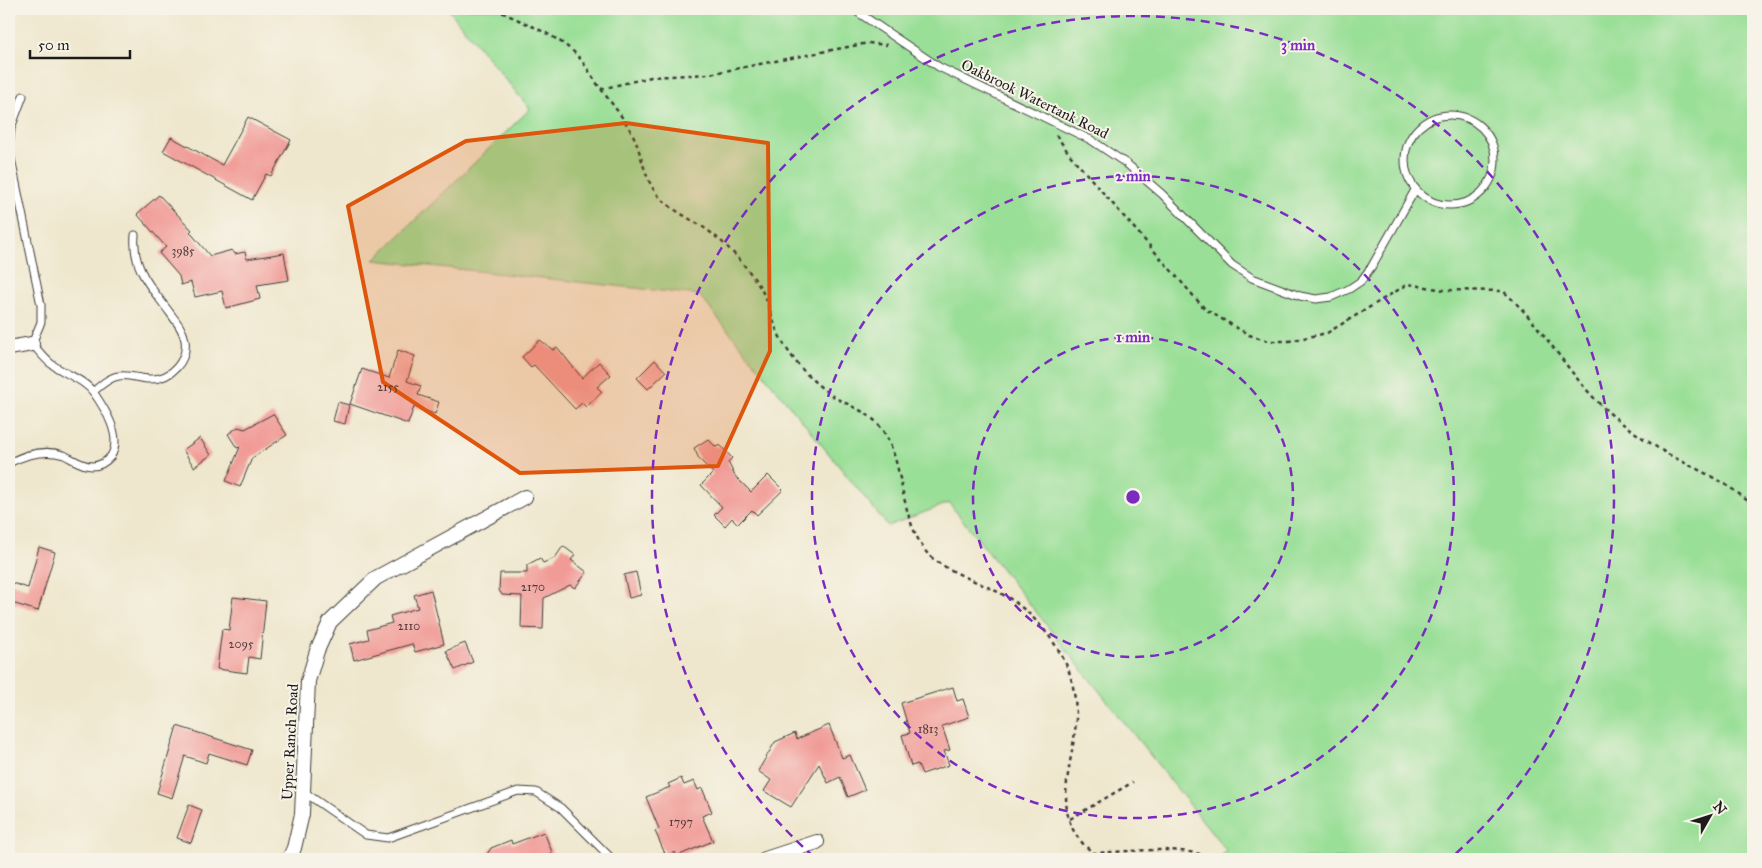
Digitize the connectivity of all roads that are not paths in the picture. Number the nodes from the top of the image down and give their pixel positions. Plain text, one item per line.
1 (853, 9) edge
2 (23, 96) dead end
3 (9, 148) edge
4 (1415, 190) junction
5 (135, 235) dead end
6 (32, 344) junction
7 (9, 348) edge
8 (93, 392) junction
9 (9, 463) edge
10 (525, 497) dead end
11 (304, 792) junction
12 (817, 842) dead end
13 (289, 859) edge
14 (612, 859) edge
15 (765, 859) edge

1 - 4 lane, Oakbrook Watertank Road
2 - 3 lane
3 - 6 lane
4 - 4 lane
5 - 8 lane
6 - 7 street
6 - 8 lane
8 - 9 lane
10 - 11 street, Upper Ranch Road
11 - 13 street, Upper Ranch Road
11 - 14 lane
12 - 15 street

